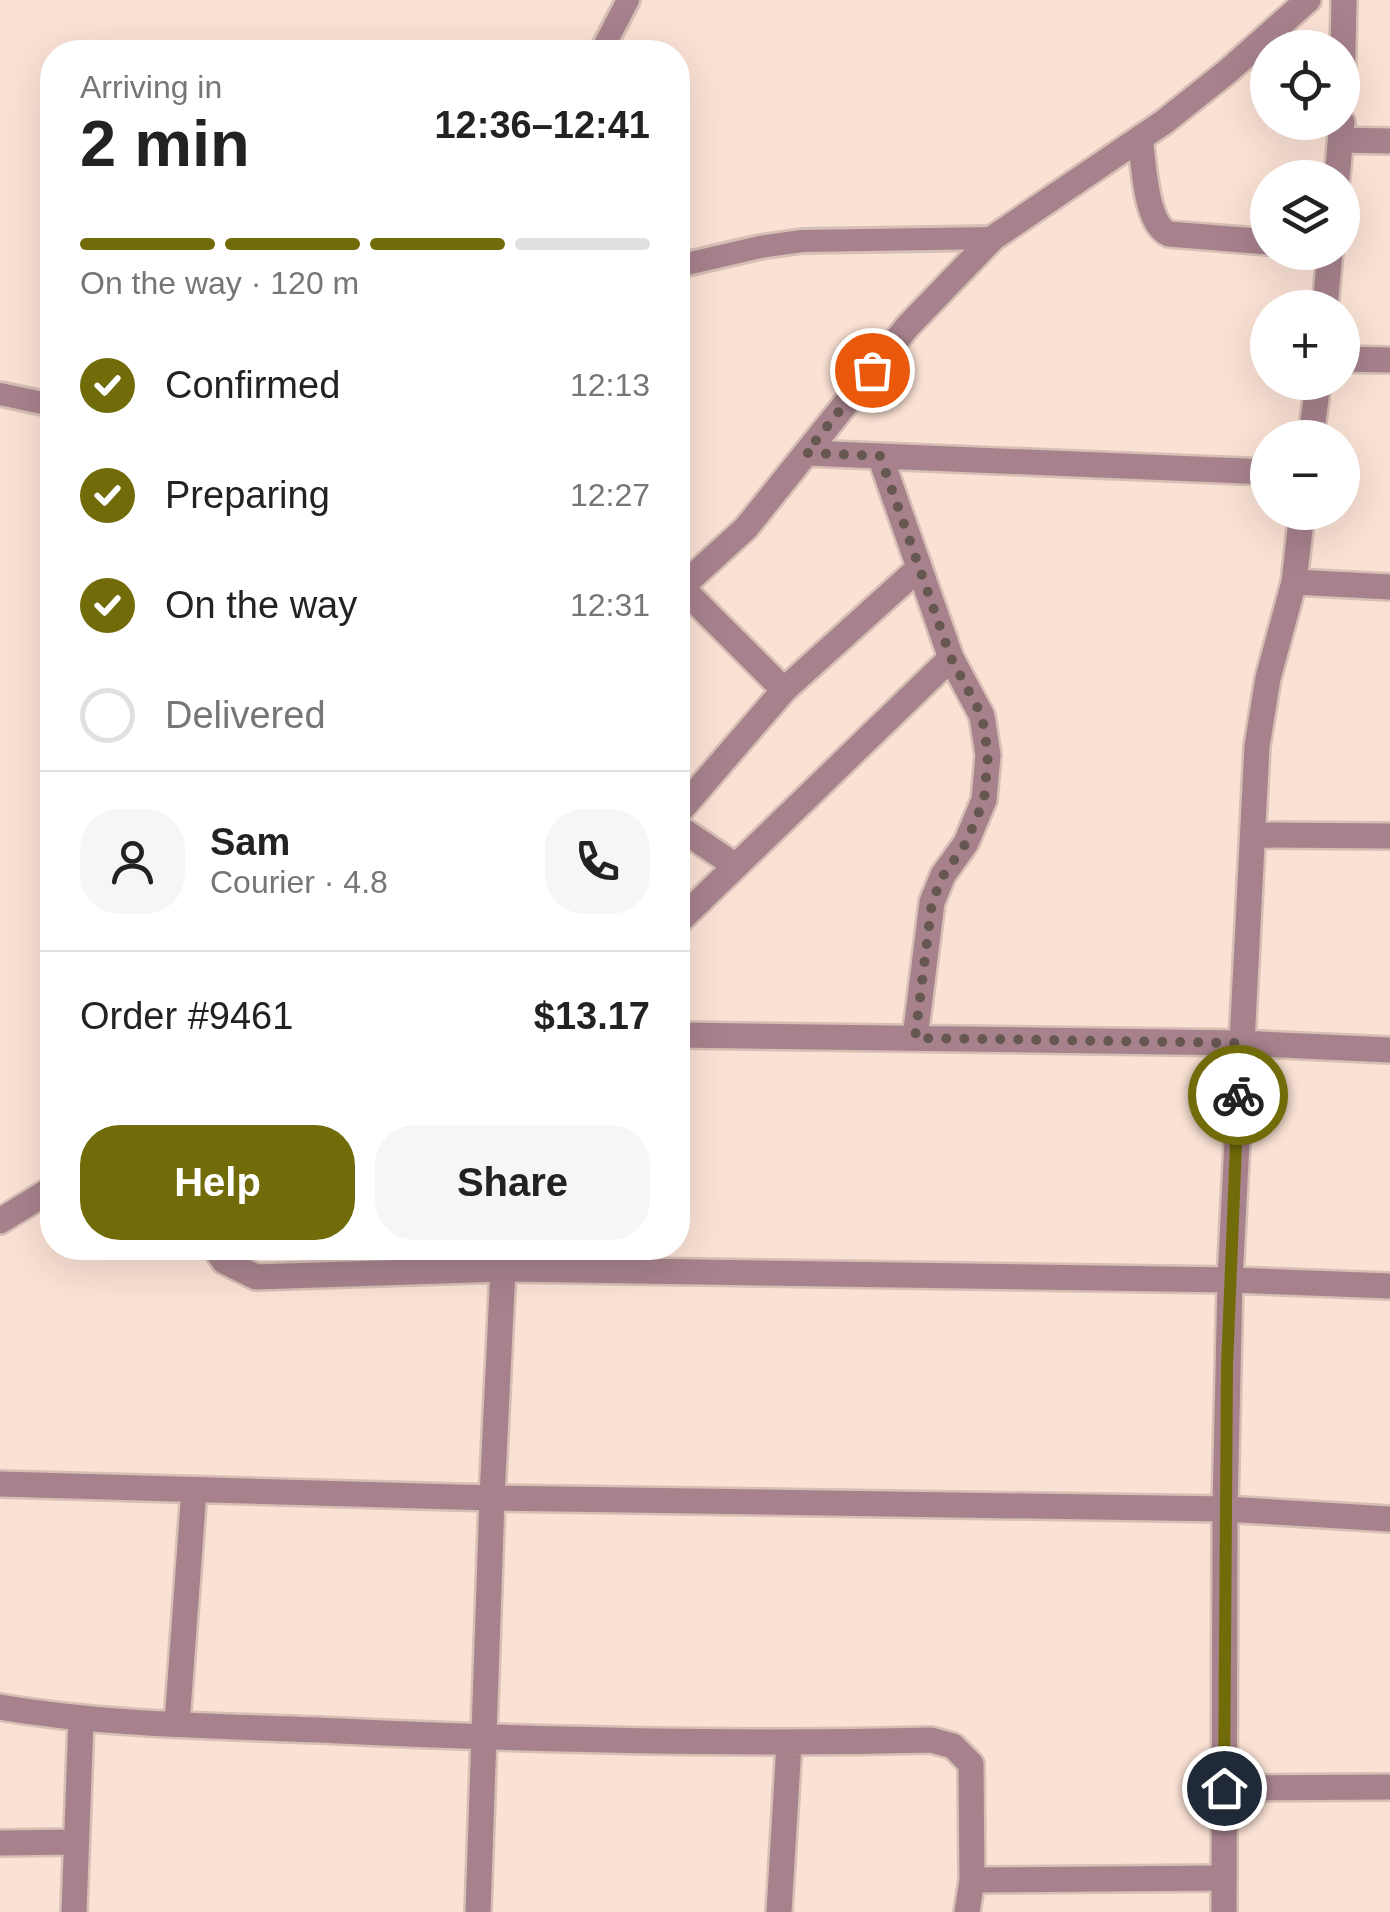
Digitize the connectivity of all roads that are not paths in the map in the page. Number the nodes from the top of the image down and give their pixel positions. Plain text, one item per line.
1 (628, 0) edge
2 (1308, 0) edge
3 (1344, 0) edge
4 (1343, 30) edge
5 (607, 40) edge
6 (1360, 135) edge
7 (1140, 138) junction
8 (1390, 142) edge
9 (993, 238) junction
10 (1250, 241) edge
11 (690, 263) edge
12 (1360, 359) edge
13 (1390, 360) edge
14 (0, 394) edge
15 (40, 402) edge
16 (806, 453) junction
17 (880, 456) junction
18 (1250, 471) edge
19 (1300, 530) edge
20 (919, 568) junction
21 (690, 578) edge
22 (1294, 582) junction
23 (1390, 587) edge
24 (690, 599) edge
25 (951, 658) junction
26 (784, 690) junction
27 (690, 799) edge
28 (690, 835) edge
29 (1253, 835) junction
30 (1390, 836) edge
31 (736, 866) junction
32 (690, 910) edge
33 (690, 1036) edge
34 (915, 1038) junction
35 (1240, 1043) junction
36 (1390, 1050) edge
37 (40, 1196) edge
38 (0, 1220) edge
39 (224, 1260) edge
40 (478, 1260) edge
41 (504, 1260) edge
42 (570, 1260) edge
43 (1230, 1280) junction
44 (1390, 1286) edge
45 (0, 1484) edge
46 (194, 1490) junction
47 (492, 1498) junction
48 (1226, 1509) junction
49 (1390, 1519) edge
50 (0, 1707) edge
51 (81, 1720) junction
52 (177, 1724) junction
53 (484, 1738) junction
54 (789, 1744) junction
55 (1390, 1787) edge
56 (1224, 1788) junction
57 (76, 1842) junction
58 (0, 1843) edge
59 (1224, 1878) junction
60 (972, 1880) junction
61 (74, 1912) edge
62 (478, 1912) edge
63 (780, 1912) edge
64 (967, 1912) edge
65 (1224, 1912) edge

1 - 5 lane
2 - 7 street
3 - 4 street
6 - 8 street
7 - 9 street
7 - 10 street
9 - 11 lane
9 - 16 street
12 - 13 street
14 - 15 lane
16 - 17 street
16 - 21 street
17 - 18 street
17 - 20 street
19 - 22 street
20 - 25 street
20 - 26 street
22 - 23 street
22 - 29 street
24 - 26 street
25 - 31 street
25 - 34 street
26 - 27 street
28 - 31 street
29 - 30 street
29 - 35 street
31 - 32 street
33 - 34 street
34 - 35 street
35 - 36 street
35 - 43 street
37 - 38 street
39 - 40 street
41 - 47 street
42 - 43 street
43 - 44 street
43 - 48 street
45 - 46 street
46 - 47 street
46 - 52 street
47 - 48 street
47 - 53 street
48 - 49 street
48 - 56 street
50 - 51 street
51 - 52 street
51 - 57 street
52 - 53 street
53 - 54 street
53 - 62 street
54 - 60 street
54 - 63 street
55 - 56 street
56 - 59 street
57 - 58 street
57 - 61 street
59 - 60 street
59 - 65 street
60 - 64 street

